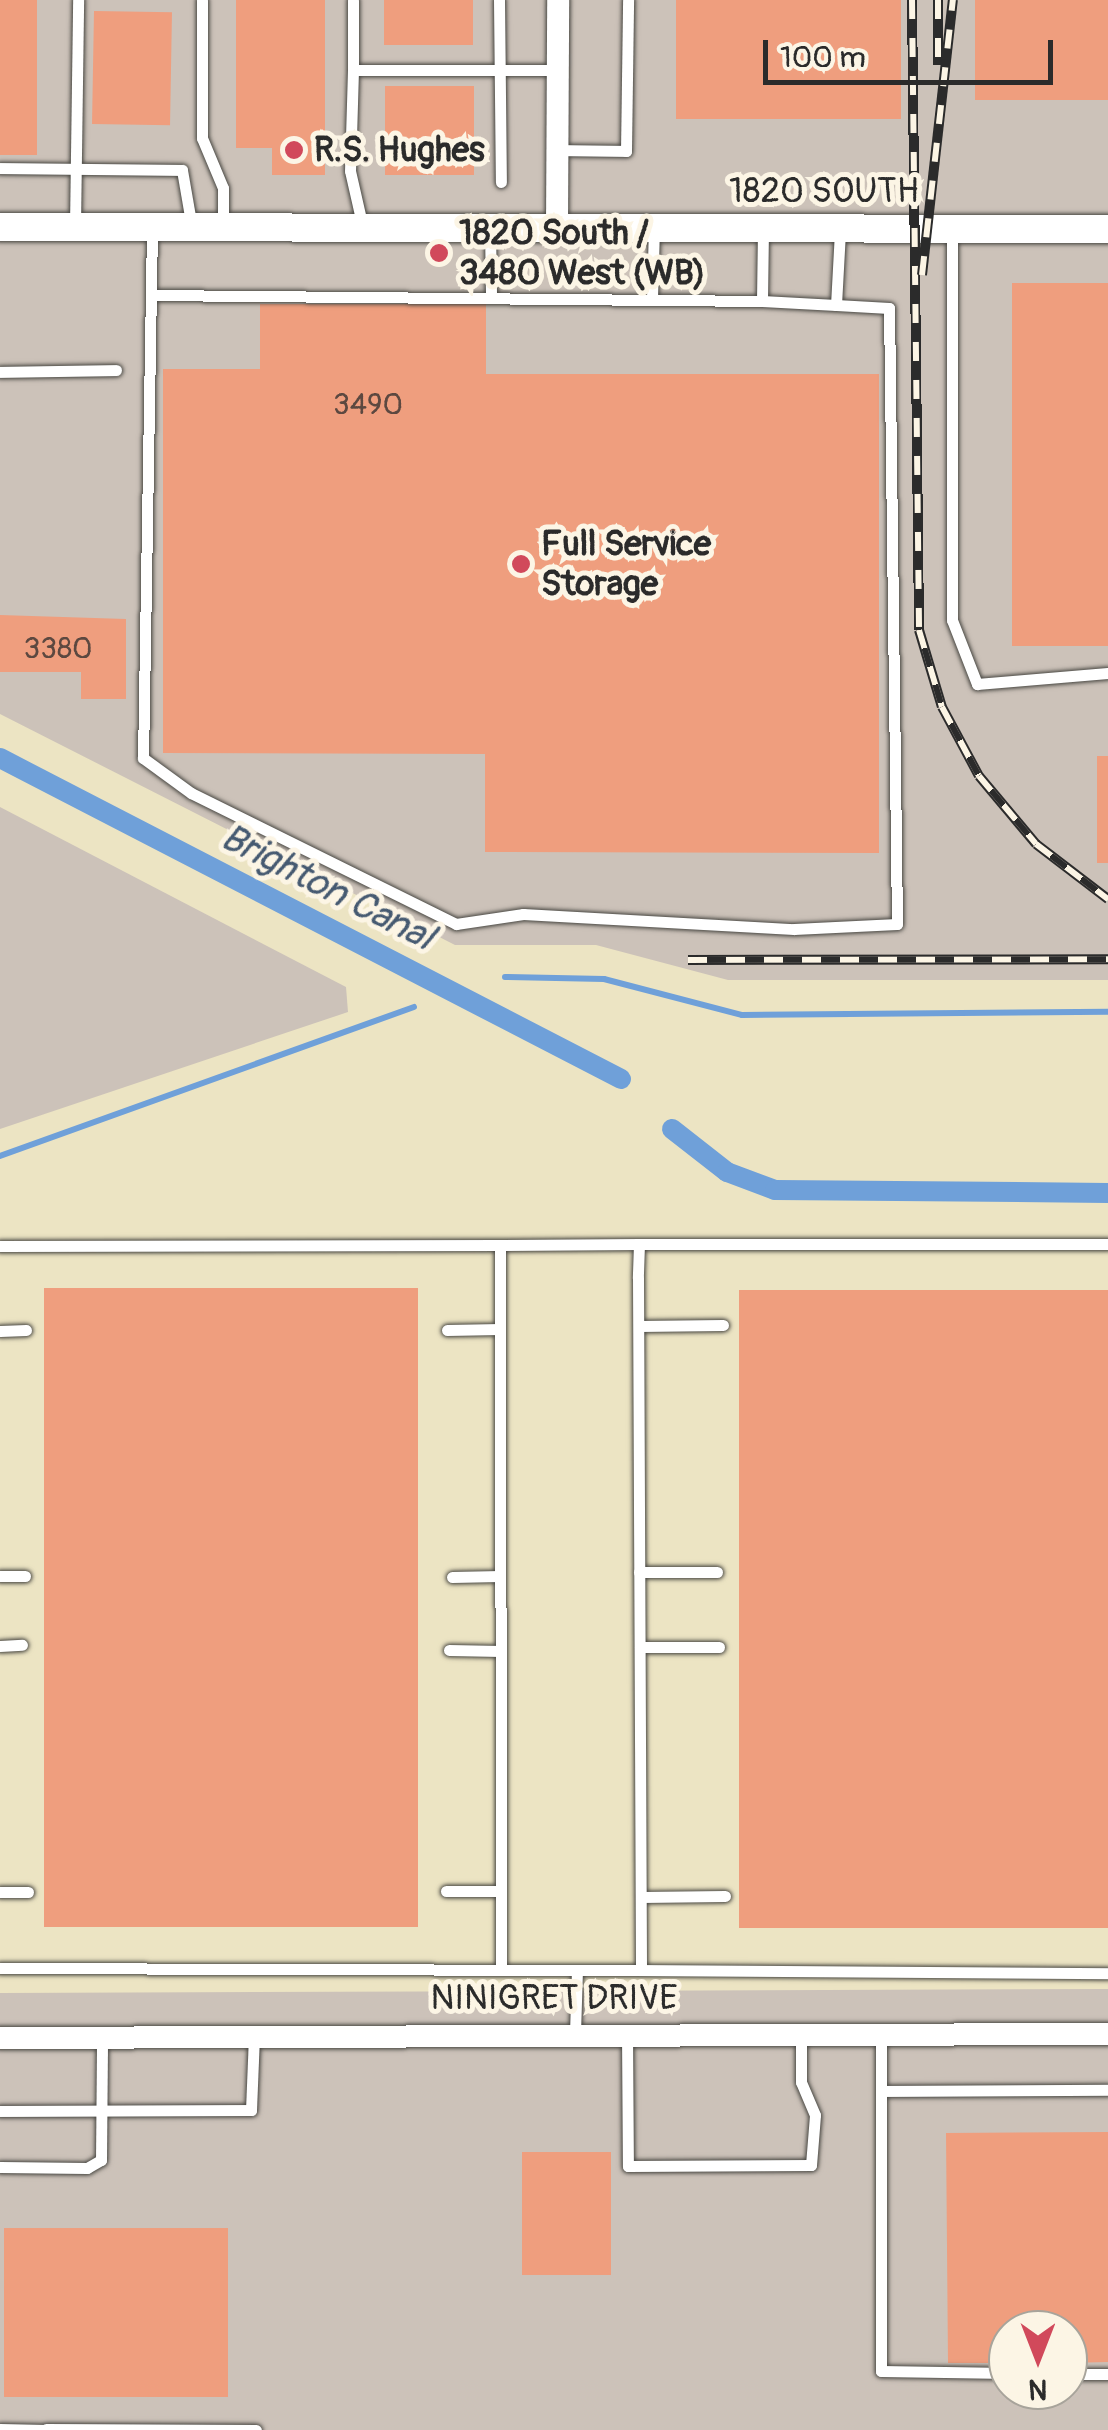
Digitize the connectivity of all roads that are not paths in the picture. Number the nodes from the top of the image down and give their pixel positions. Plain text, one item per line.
1 (78, 0) edge
2 (202, 0) edge
3 (353, 0) edge
4 (499, 0) edge
5 (558, 0) edge
6 (628, 0) edge
7 (354, 70) junction
8 (500, 70) junction
9 (558, 70) junction
10 (557, 150) junction
11 (0, 168) edge
12 (76, 168) junction
13 (501, 182) dead end
14 (0, 227) edge
15 (75, 227) junction
16 (152, 228) junction
17 (192, 228) junction
18 (222, 228) junction
19 (363, 228) junction
20 (490, 228) junction
21 (557, 228) junction
22 (654, 228) junction
23 (763, 228) junction
24 (840, 229) junction
25 (952, 229) junction
26 (1108, 229) edge
27 (151, 294) junction
28 (492, 294) junction
29 (652, 298) junction
30 (762, 301) junction
31 (836, 304) junction
32 (116, 370) dead end
33 (0, 372) edge
34 (1108, 673) edge
35 (639, 1244) junction
36 (1108, 1244) edge
37 (500, 1245) junction
38 (0, 1246) edge
39 (723, 1325) dead end
40 (639, 1326) junction
41 (26, 1330) dead end
42 (447, 1330) dead end
43 (500, 1330) junction
44 (0, 1331) edge
45 (639, 1572) junction
46 (717, 1572) dead end
47 (0, 1576) edge
48 (25, 1576) dead end
49 (500, 1576) junction
50 (452, 1577) dead end
51 (22, 1645) dead end
52 (0, 1646) edge
53 (640, 1647) junction
54 (719, 1647) dead end
55 (449, 1650) dead end
56 (501, 1651) junction
57 (446, 1890) dead end
58 (501, 1890) junction
59 (0, 1892) edge
60 (28, 1892) dead end
61 (724, 1896) dead end
62 (640, 1897) junction
63 (0, 1968) edge
64 (502, 1970) junction
65 (577, 1970) junction
66 (641, 1970) junction
67 (1108, 1973) edge
68 (102, 2033) junction
69 (254, 2033) junction
70 (576, 2034) junction
71 (628, 2034) junction
72 (800, 2034) junction
73 (881, 2034) junction
74 (1108, 2034) edge
75 (0, 2038) edge
76 (1108, 2090) edge
77 (882, 2091) junction
78 (104, 2110) junction
79 (0, 2111) edge
80 (0, 2166) edge
81 (988, 2373) edge
82 (0, 2429) edge
83 (46, 2430) edge
84 (256, 2430) edge

1 - 12 lane
2 - 18 lane
3 - 7 lane
4 - 8 lane
5 - 9 street
6 - 10 lane
7 - 8 lane
7 - 19 lane
8 - 9 lane
8 - 13 lane
9 - 10 street
10 - 21 street
11 - 12 lane
12 - 15 lane
12 - 17 lane
14 - 15 street, 1820 SOUTH
15 - 16 street, 1820 SOUTH
16 - 17 street, 1820 SOUTH
16 - 27 lane
17 - 18 street, 1820 SOUTH
18 - 19 street, 1820 SOUTH
19 - 20 street, 1820 SOUTH
20 - 21 street, 1820 SOUTH
20 - 28 lane
21 - 22 street, 1820 SOUTH
22 - 23 street, 1820 SOUTH
22 - 29 lane
23 - 24 street, 1820 SOUTH
23 - 30 lane
24 - 25 street, 1820 SOUTH
24 - 31 lane
25 - 26 street, 1820 SOUTH
25 - 34 lane
27 - 28 lane
27 - 31 lane
28 - 29 lane
29 - 30 lane
30 - 31 lane
32 - 33 lane
35 - 36 lane
35 - 37 lane
35 - 40 lane
37 - 38 lane
37 - 43 lane
39 - 40 lane
40 - 45 lane
41 - 44 lane
42 - 43 lane
43 - 49 lane
45 - 46 lane
45 - 53 lane
47 - 48 lane
49 - 50 lane
49 - 56 lane
51 - 52 lane
53 - 54 lane
53 - 62 lane
55 - 56 lane
56 - 58 lane
57 - 58 lane
58 - 64 lane
59 - 60 lane
61 - 62 lane
62 - 66 lane
63 - 64 lane
64 - 65 lane
65 - 66 lane
65 - 70 lane
66 - 67 lane
68 - 69 street, NINIGRET DRIVE
68 - 75 street, NINIGRET DRIVE
68 - 78 lane
69 - 70 street, NINIGRET DRIVE
69 - 78 lane
70 - 71 street, NINIGRET DRIVE
71 - 72 street, NINIGRET DRIVE
71 - 72 lane
72 - 73 street, NINIGRET DRIVE
73 - 74 street, NINIGRET DRIVE
73 - 77 lane
76 - 77 lane
77 - 81 lane
78 - 79 lane
78 - 80 lane
82 - 83 lane
83 - 84 lane

